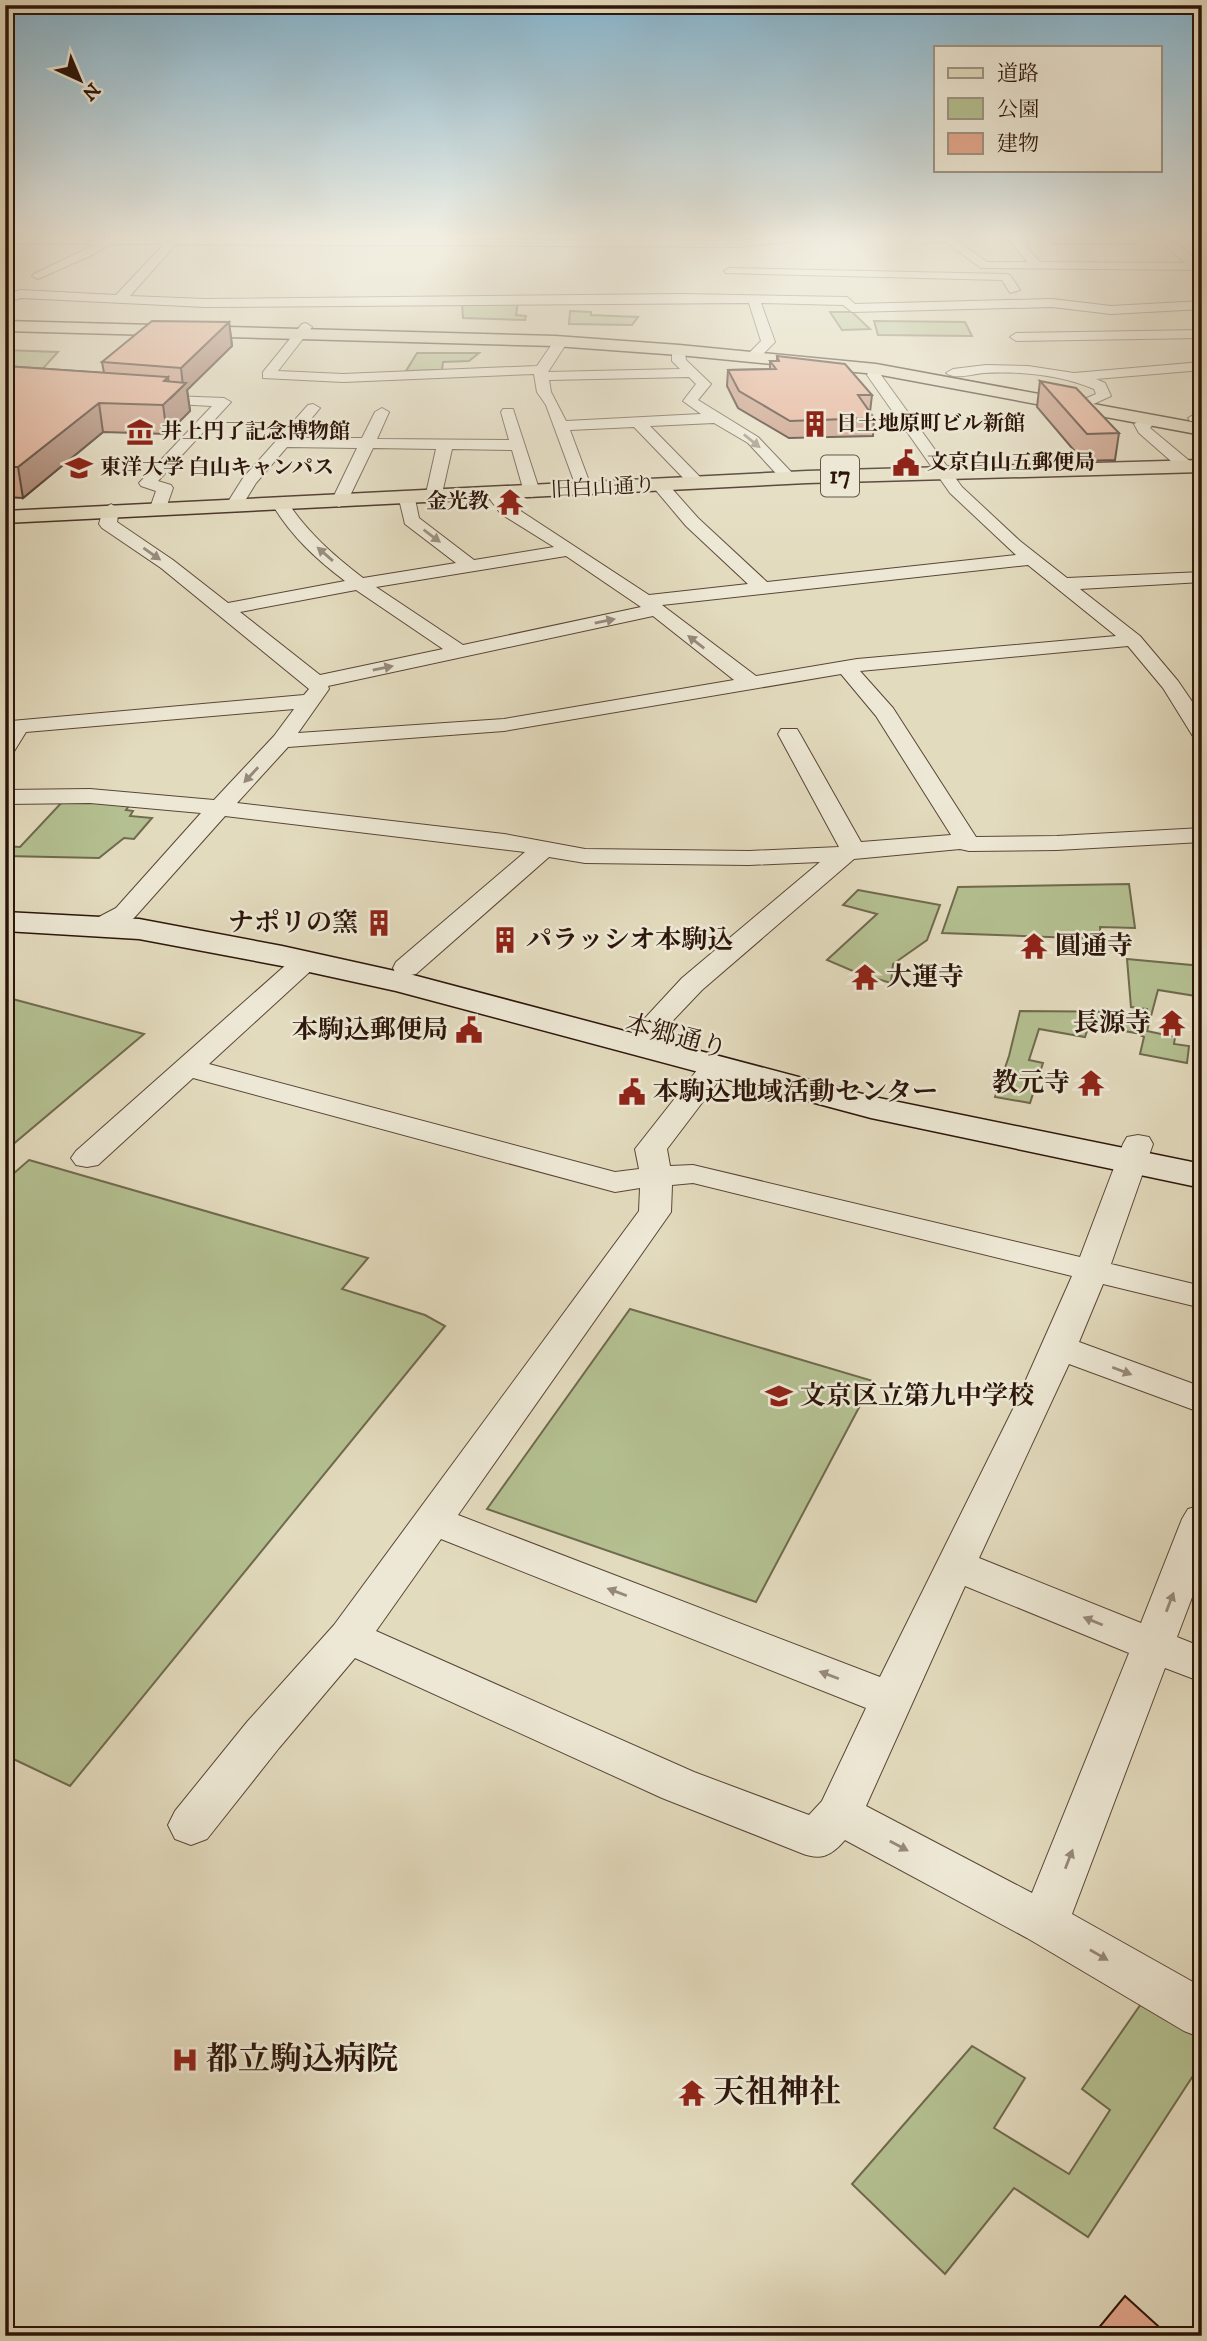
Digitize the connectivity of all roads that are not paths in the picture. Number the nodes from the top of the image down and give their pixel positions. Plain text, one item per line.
1 (291, 345) edge
2 (558, 345) edge
3 (617, 345) edge
4 (675, 345) edge
5 (682, 345) edge
6 (765, 345) edge
7 (1021, 345) edge
8 (679, 350) junction
9 (757, 353) junction
10 (1153, 355) dead end
11 (1030, 361) junction
12 (1202, 366) edge
13 (1174, 368) junction
14 (876, 369) junction
15 (541, 373) junction
16 (693, 373) junction
17 (953, 373) junction
18 (1073, 377) junction
19 (1201, 383) edge
20 (1163, 384) dead end
21 (1097, 393) junction
22 (135, 398) edge
23 (1078, 407) junction
24 (313, 408) dead end
25 (382, 412) dead end
26 (508, 412) dead end
27 (716, 418) junction
28 (1149, 420) junction
29 (1200, 420) edge
30 (637, 421) junction
31 (562, 426) junction
32 (284, 442) junction
33 (365, 443) junction
34 (444, 445) junction
35 (518, 445) junction
36 (1194, 466) edge
37 (941, 472) junction
38 (789, 478) junction
39 (697, 483) junction
40 (660, 485) junction
41 (584, 489) junction
42 (531, 492) junction
43 (494, 494) junction
44 (433, 498) junction
45 (407, 499) junction
46 (339, 502) junction
47 (280, 504) junction
48 (234, 505) junction
49 (158, 508) junction
50 (111, 509) junction
51 (5, 516) edge
52 (569, 550) junction
53 (1030, 559) junction
54 (471, 566) junction
55 (1202, 578) edge
56 (1061, 583) junction
57 (359, 584) junction
58 (763, 588) junction
59 (651, 606) junction
60 (222, 610) junction
61 (1133, 640) junction
62 (459, 651) junction
63 (846, 667) junction
64 (751, 682) junction
65 (313, 692) junction
66 (1202, 733) edge
67 (789, 734) dead end
68 (282, 741) junction
69 (5, 748) edge
70 (5, 797) edge
71 (220, 808) junction
72 (1202, 835) edge
73 (966, 841) junction
74 (543, 849) junction
75 (849, 852) junction
76 (5, 907) edge
77 (132, 920) junction
78 (5, 921) edge
79 (306, 961) junction
80 (406, 968) junction
81 (640, 1037) junction
82 (715, 1066) junction
83 (187, 1067) junction
84 (1136, 1153) junction
85 (1202, 1156) edge
86 (87, 1158) dead end
87 (656, 1175) junction
88 (1202, 1176) edge
89 (1092, 1272) junction
90 (1202, 1297) edge
91 (1058, 1347) junction
92 (1202, 1401) edge
93 (1202, 1519) edge
94 (434, 1521) junction
95 (955, 1565) junction
96 (349, 1637) junction
97 (1153, 1645) junction
98 (1202, 1665) edge
99 (892, 1700) junction
100 (839, 1814) junction
101 (191, 1825) dead end
102 (1044, 1923) junction
103 (1202, 2014) edge

1 - 15 street
2 - 15 street
3 - 8 main road
4 - 8 main road
5 - 9 main road
6 - 9 street
7 - 11 street
8 - 9 main road
8 - 16 street
9 - 14 main road
9 - 17 main road
10 - 13 street
11 - 17 street
11 - 18 street
12 - 13 street
13 - 18 street
13 - 19 street
14 - 23 main road
14 - 37 street
15 - 16 street
15 - 31 street
16 - 27 street
17 - 21 main road
18 - 21 street
20 - 21 street
21 - 23 street
21 - 29 main road
22 - 49 street
23 - 28 main road
24 - 32 street
25 - 33 street
26 - 35 street
27 - 30 street
27 -> 38 street
28 - 29 main road
28 - 36 street
30 - 31 street
30 - 39 street
31 - 41 street
32 - 33 street
32 - 48 street
33 - 34 street
33 - 46 street
34 - 35 street
34 - 44 street
35 - 42 street
36 - 37 main road, 旧白山通り / 17
37 - 38 main road, 旧白山通り / 17
37 - 53 street
38 - 39 main road, 旧白山通り / 17
39 - 40 main road, 旧白山通り / 17
40 - 41 main road, 旧白山通り / 17
40 - 58 street
41 - 42 main road, 旧白山通り / 17
42 - 43 main road, 旧白山通り / 17
43 - 44 main road, 旧白山通り / 17
43 - 52 street
44 - 45 main road, 旧白山通り / 17
45 - 46 main road, 旧白山通り / 17
45 -> 54 street
46 - 47 main road, 旧白山通り / 17
47 - 48 main road, 旧白山通り / 17
57 -> 47 street
48 - 49 main road, 旧白山通り / 17
49 - 50 main road, 旧白山通り / 17
50 - 51 main road, 旧白山通り / 17
50 -> 60 street
52 - 54 street
52 - 59 street
53 - 56 street
53 - 58 street
54 - 57 street
55 - 56 street
56 - 61 street
57 - 60 street
57 - 62 street
58 - 59 street
62 -> 59 street
64 -> 59 street
60 - 65 street
61 - 63 street
61 - 66 street
65 -> 62 street
63 - 64 street
63 - 73 street
64 - 68 street
65 - 68 street
65 - 69 street
67 - 75 street
68 -> 71 street
70 - 71 street
71 - 74 street
71 - 77 street
72 - 73 street
73 - 75 street
74 - 75 street
74 - 80 street
75 - 81 street
76 - 77 main road, 本郷通り
77 - 78 main road, 本郷通り
77 - 79 main road, 本郷通り
77 - 80 main road, 本郷通り
79 - 81 main road, 本郷通り
79 - 83 street
80 - 81 main road, 本郷通り
81 - 82 main road, 本郷通り
81 - 84 main road, 本郷通り
82 - 84 main road, 本郷通り
82 - 87 street
83 - 86 street
83 - 87 street
84 - 85 main road, 本郷通り
84 - 88 main road, 本郷通り
84 - 89 street
87 - 89 street
87 - 94 street
89 - 90 street
89 - 91 street
91 -> 92 street
91 - 95 street
97 -> 93 street
94 - 96 street
99 -> 94 street
97 -> 95 street
95 - 99 street
96 - 100 street
96 - 101 street
97 - 98 street
102 -> 97 street
99 - 100 street
100 -> 102 street
102 -> 103 street

